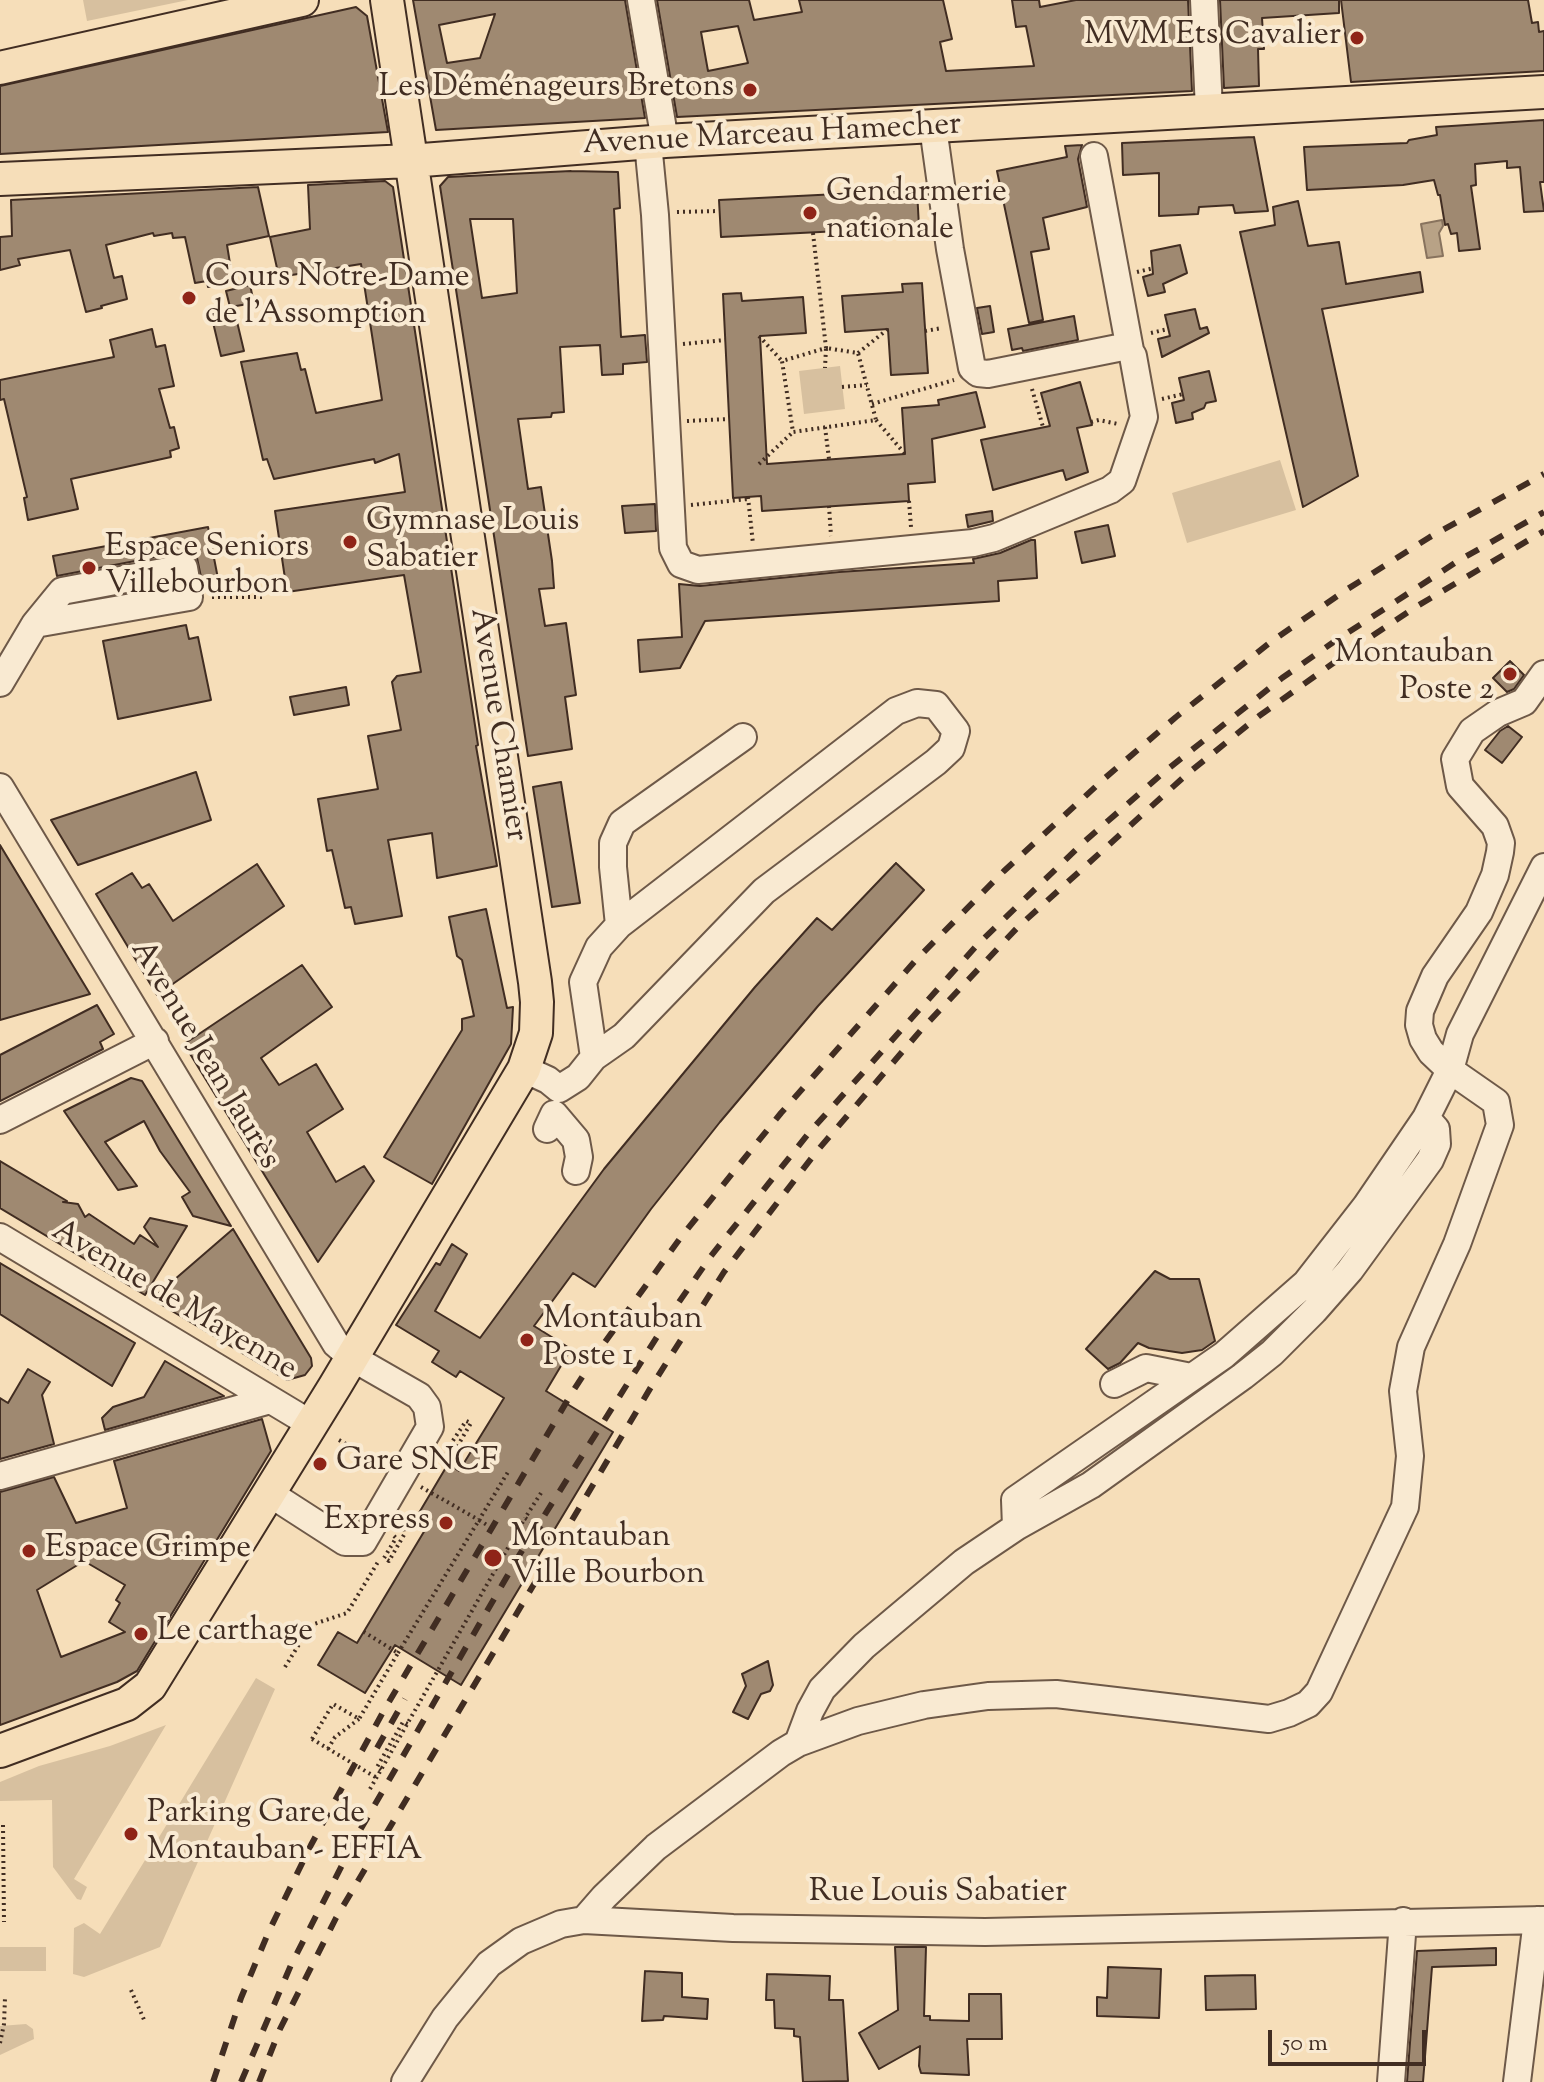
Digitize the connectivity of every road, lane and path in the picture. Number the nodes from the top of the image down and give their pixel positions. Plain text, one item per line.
1 (302, 0) edge
2 (387, 0) edge
3 (641, 0) edge
4 (1204, 0) edge
5 (0, 68) edge
6 (1544, 92) edge
7 (1209, 110) junction
8 (933, 127) junction
9 (656, 142) junction
10 (1094, 156) dead end
11 (410, 161) junction
12 (0, 179) edge
13 (653, 189) junction
14 (719, 211) dead end
15 (813, 233) dead end
16 (888, 329) dead end
17 (759, 336) dead end
18 (725, 340) dead end
19 (661, 345) junction
20 (826, 348) junction
21 (1130, 350) junction
22 (858, 353) junction
23 (782, 361) junction
24 (1026, 367) junction
25 (825, 368) dead end
26 (978, 373) junction
27 (867, 385) junction
28 (842, 387) dead end
29 (872, 404) junction
30 (729, 419) dead end
31 (876, 420) junction
32 (665, 422) junction
33 (825, 427) junction
34 (1043, 427) dead end
35 (793, 432) junction
36 (905, 454) dead end
37 (829, 459) dead end
38 (759, 464) dead end
39 (669, 508) junction
40 (756, 566) junction
41 (74, 589) junction
42 (189, 597) junction
43 (265, 597) dead end
44 (81, 616) junction
45 (35, 624) junction
46 (1544, 674) edge
47 (0, 683) edge
48 (743, 737) dead end
49 (0, 787) edge
50 (1544, 867) edge
51 (619, 925) junction
52 (155, 1041) junction
53 (594, 1057) junction
54 (524, 1069) junction
55 (1450, 1070) junction
56 (553, 1111) junction
57 (1426, 1118) junction
58 (0, 1120) edge
59 (576, 1171) dead end
60 (0, 1237) edge
61 (351, 1357) junction
62 (1191, 1377) junction
63 (1114, 1384) dead end
64 (270, 1400) junction
65 (311, 1424) junction
66 (339, 1440) dead end
67 (508, 1472) dead end
68 (0, 1476) edge
69 (412, 1482) junction
70 (269, 1493) junction
71 (541, 1493) dead end
72 (525, 1518) junction
73 (479, 1520) junction
74 (487, 1525) dead end
75 (1016, 1527) junction
76 (544, 1530) dead end
77 (388, 1533) dead end
78 (405, 1533) dead end
79 (366, 1555) dead end
80 (364, 1632) dead end
81 (398, 1653) junction
82 (285, 1667) dead end
83 (359, 1719) junction
84 (408, 1724) junction
85 (798, 1743) junction
86 (328, 1749) junction
87 (0, 1751) edge
88 (377, 1778) junction
89 (3, 1825) dead end
90 (584, 1920) junction
91 (1541, 1920) edge
92 (1403, 1921) junction
93 (4, 1922) dead end
94 (131, 1990) dead end
95 (5, 1998) dead end
96 (145, 2022) dead end
97 (0, 2043) edge
98 (405, 2082) edge
99 (1391, 2082) edge
100 (1517, 2082) edge

1 - 5 main road
2 - 11 main road, Avenue Chamier
3 - 9 street
4 - 7 street
6 - 7 main road, Avenue Marceau Hamecher
7 - 8 main road, Avenue Marceau Hamecher
8 - 9 main road, Avenue Marceau Hamecher
8 - 26 street
9 - 11 main road, Avenue Marceau Hamecher
9 - 13 street
10 - 21 street
11 - 12 main road, Avenue Marceau Hamecher
11 - 54 main road, Avenue Chamier
13 - 14 path
13 - 19 street
15 - 20 path
16 - 22 path
17 - 23 path
18 - 19 path
19 - 32 street
20 - 22 path
20 - 23 path
20 - 25 path
21 - 24 street
21 - 40 street
22 - 27 path
23 - 35 path
24 - 26 street
24 - 34 path
26 - 29 path
27 - 28 path
27 - 29 path
29 - 31 path
30 - 32 path
31 - 33 path
31 - 36 path
32 - 39 street
33 - 35 path
33 - 37 path
35 - 38 path
39 - 40 street
39 - 40 path
41 - 42 street
41 - 44 street
41 - 45 street
42 - 43 path
42 - 44 street
44 - 45 street
45 - 47 street
46 - 55 street
48 - 51 street
49 - 52 street, Avenue Jean Jaurès
50 - 55 street
51 - 53 street
51 - 53 street
52 - 58 street
52 - 61 street, Avenue Jean Jaurès
53 - 56 street
54 - 56 street
54 - 61 main road, Avenue Chamier
55 - 57 street
55 - 85 street
56 - 59 street
57 - 62 street
57 - 75 street
60 - 64 street, Avenue de Mayenne
61 - 65 main road, Avenue Chamier
61 - 69 street
62 - 63 street
62 - 75 street
64 - 65 street, Avenue de Mayenne
64 - 68 street
65 - 70 main road, Avenue Chamier
66 - 69 path
67 - 73 path
69 - 70 street
69 - 73 path
70 - 87 main road, Avenue Chamier
71 - 72 path
72 - 76 path
72 - 84 path
73 - 74 path
73 - 81 path
75 - 85 street
77 - 78 path
79 - 82 path
80 - 81 path
81 - 83 path
83 - 86 path
83 - 86 path, bridge
84 - 88 path
84 - 88 path
85 - 90 street
86 - 88 path, bridge
89 - 93 path
90 - 92 street, Rue Louis Sabatier
90 - 98 street, Rue Louis Sabatier
91 - 92 street, Rue Louis Sabatier
91 - 100 street
92 - 99 street
94 - 96 path
95 - 97 path

